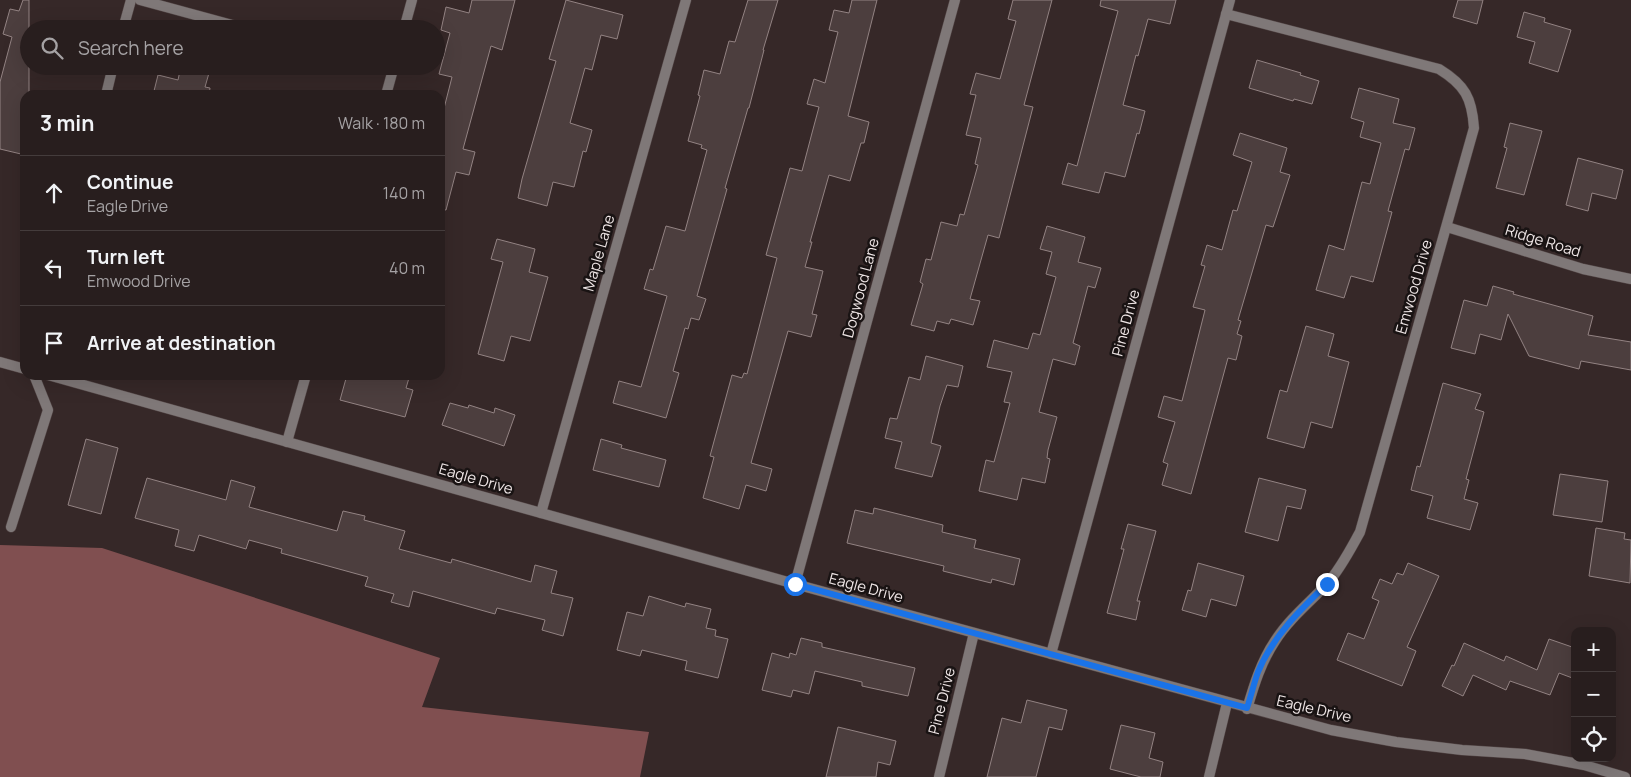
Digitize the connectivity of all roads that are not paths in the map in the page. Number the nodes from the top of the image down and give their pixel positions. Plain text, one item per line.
1 (131, 0) edge
2 (140, 0) edge
3 (412, 0) edge
4 (686, 0) edge
5 (955, 0) edge
6 (1230, 0) edge
7 (1226, 14) junction
8 (125, 20) edge
9 (214, 20) edge
10 (406, 20) edge
11 (111, 75) edge
12 (390, 75) edge
13 (107, 90) edge
14 (387, 90) edge
15 (1447, 227) junction
16 (1631, 279) edge
17 (0, 362) edge
18 (20, 368) edge
19 (36, 380) edge
20 (66, 380) edge
21 (305, 380) edge
22 (287, 442) junction
23 (541, 513) junction
24 (11, 527) dead end
25 (795, 584) junction
26 (974, 633) junction
27 (1051, 654) junction
28 (1227, 703) junction
29 (1247, 708) junction
30 (939, 777) edge
31 (1209, 777) edge
32 (1625, 777) edge

1 - 8 street
2 - 9 street
3 - 10 street
4 - 23 street, Maple Lane
5 - 25 street, Dogwood Lane
6 - 7 street, Pine Drive
7 - 15 street, Emwood Drive
7 - 27 street, Pine Drive
11 - 13 street
12 - 14 street
15 - 16 street, Ridge Road
15 - 29 street, Emwood Drive
17 - 18 street
19 - 24 street
20 - 22 street, Eagle Drive
21 - 22 street
22 - 23 street, Eagle Drive
23 - 25 street, Eagle Drive
25 - 26 street, Eagle Drive
26 - 27 street, Eagle Drive
26 - 30 street, Pine Drive
27 - 28 street, Eagle Drive
28 - 29 street, Eagle Drive
28 - 31 street
29 - 32 street, Eagle Drive

